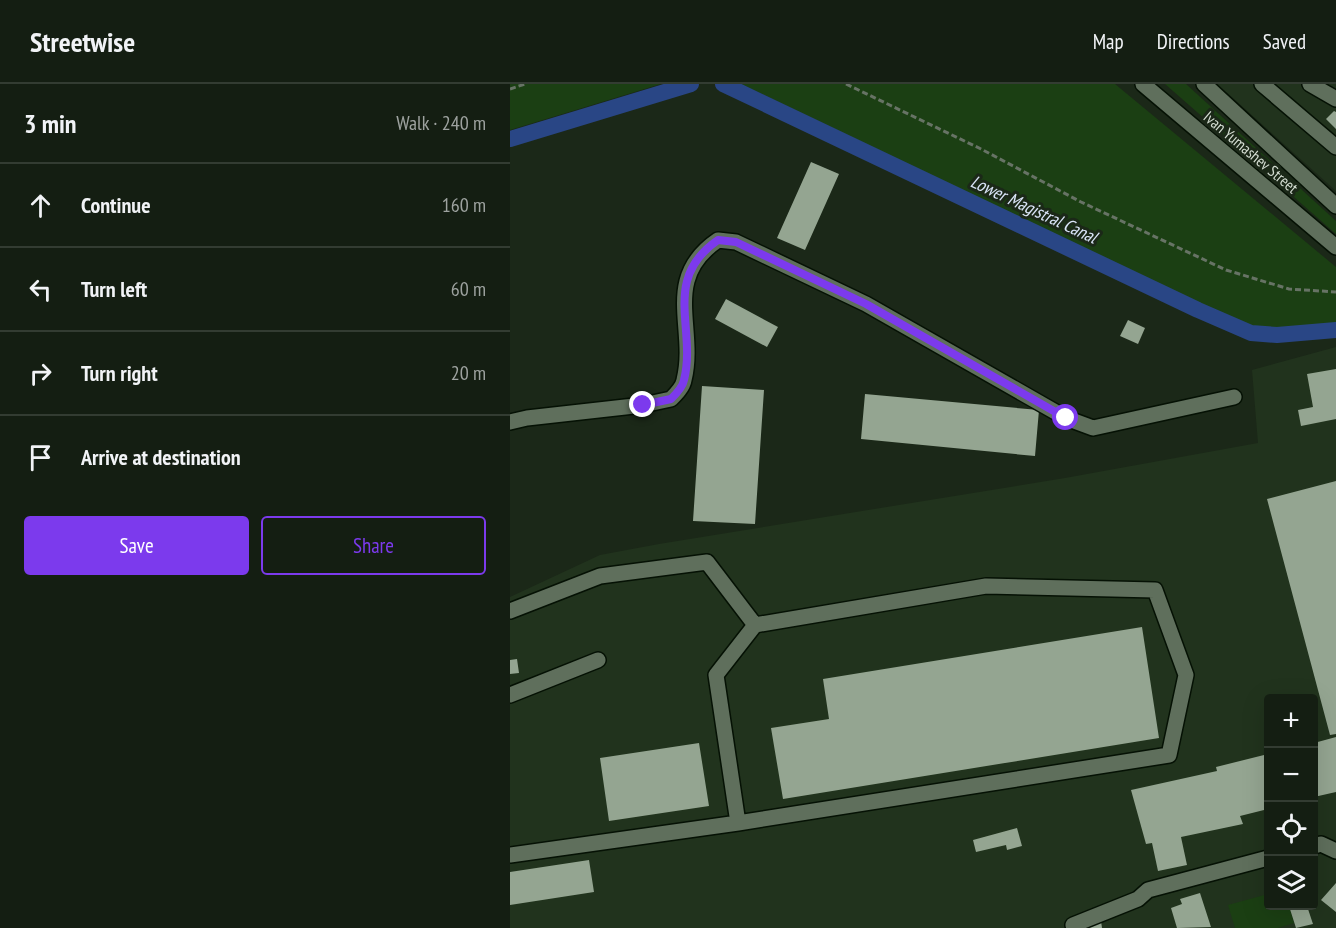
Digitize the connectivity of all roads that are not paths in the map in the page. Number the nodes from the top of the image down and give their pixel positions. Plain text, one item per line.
1 (1143, 84) edge
2 (1204, 84) edge
3 (1262, 84) edge
4 (1310, 84) edge
5 (1335, 98) edge
6 (1336, 147) edge
7 (1336, 206) edge
8 (1336, 247) edge
9 (1234, 397) dead end
10 (510, 422) edge
11 (510, 611) edge
12 (755, 626) junction
13 (598, 660) dead end
14 (510, 695) edge
15 (738, 823) junction
16 (1318, 845) edge
17 (1336, 851) edge
18 (510, 855) edge
19 (1264, 859) edge
20 (1073, 925) dead end

1 - 8 street, Ivan Yumashev Street
2 - 7 street, Ivan Yumashev Street
3 - 6 street
4 - 5 street
9 - 10 street
11 - 12 street
12 - 15 street
12 - 15 street
13 - 14 street
15 - 18 street
16 - 17 street
19 - 20 street

